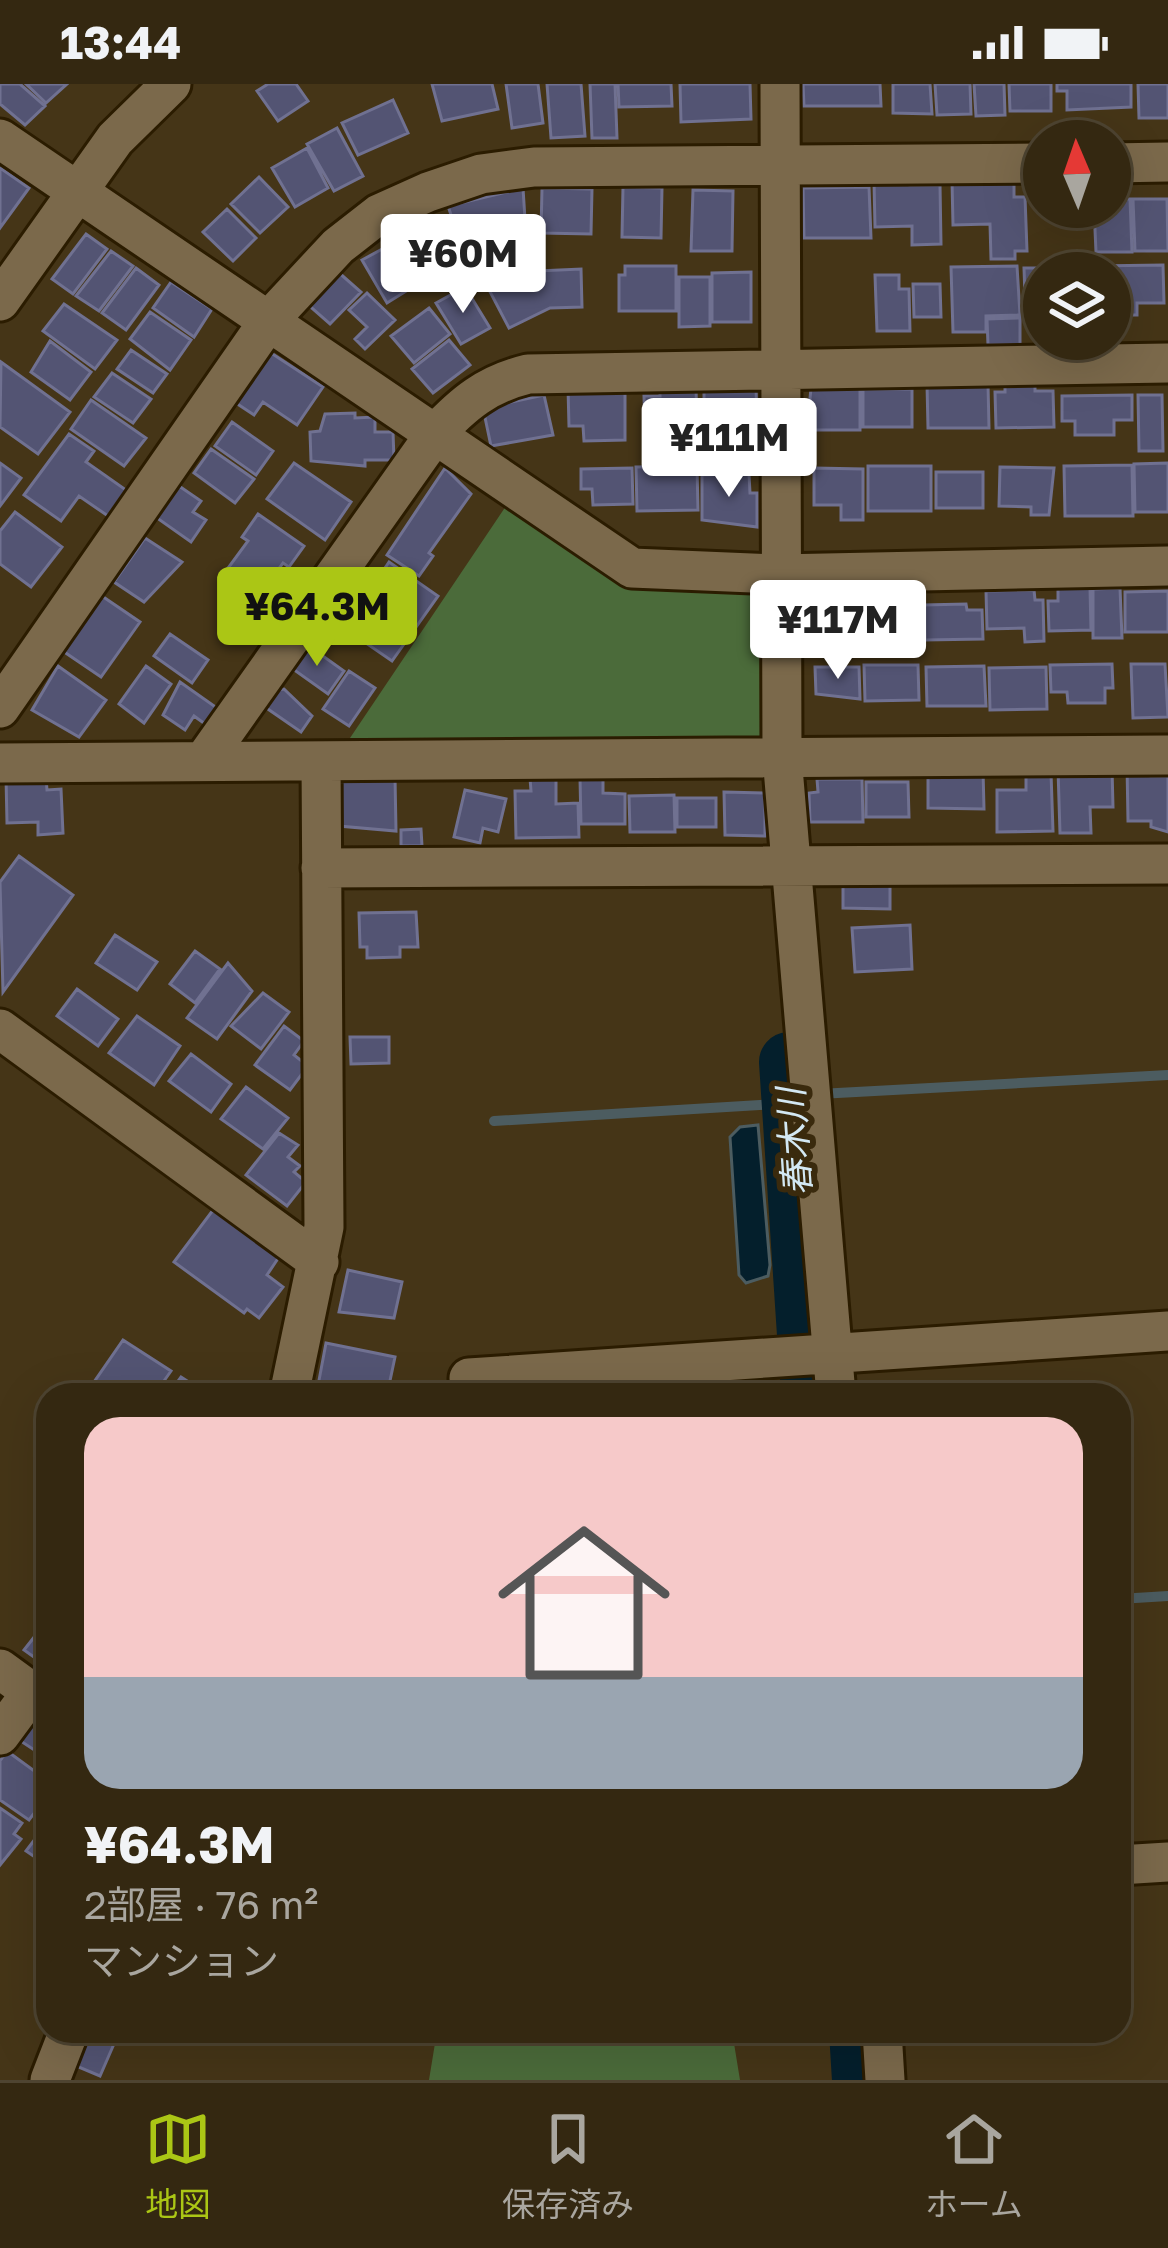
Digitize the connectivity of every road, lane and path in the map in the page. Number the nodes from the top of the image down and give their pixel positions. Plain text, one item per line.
1 (171, 84) edge
2 (781, 84) edge
3 (0, 139) edge
4 (1168, 162) edge
5 (1023, 163) edge
6 (1131, 163) edge
7 (780, 165) junction
8 (77, 188) junction
9 (0, 302) edge
10 (270, 320) junction
11 (1168, 363) edge
12 (781, 370) junction
13 (435, 434) junction
14 (1168, 566) edge
15 (778, 574) junction
16 (0, 708) edge
17 (782, 755) junction
18 (1168, 755) edge
19 (206, 759) junction
20 (321, 761) junction
21 (0, 764) edge
22 (1168, 864) edge
23 (320, 868) junction
24 (789, 869) junction
25 (0, 1029) edge
26 (319, 1262) junction
27 (1168, 1331) edge
28 (833, 1355) junction
29 (469, 1378) dead end
30 (292, 1383) edge
31 (835, 1383) edge
32 (26, 1688) edge
33 (0, 1735) edge
34 (1168, 1862) edge
35 (1131, 1864) edge
36 (64, 2043) edge
37 (883, 2043) edge
38 (50, 2080) edge
39 (885, 2080) edge

1 - 8 street
2 - 7 street
3 - 8 street
4 - 6 street
5 - 7 street
7 - 10 street
7 - 12 street
8 - 9 street
8 - 10 street
10 - 13 street
10 - 16 street
11 - 12 street
12 - 13 street
12 - 15 street
13 - 15 street
13 - 19 street
14 - 15 street
15 - 17 street
17 - 18 street
17 - 20 street
17 - 24 street
19 - 20 street
19 - 21 street
20 - 23 street
22 - 24 street
23 - 24 street
23 - 26 street
24 - 28 street
25 - 26 street
26 - 30 street
27 - 28 street
28 - 29 street
28 - 31 street
32 - 33 street
34 - 35 street
36 - 38 street
37 - 39 street

